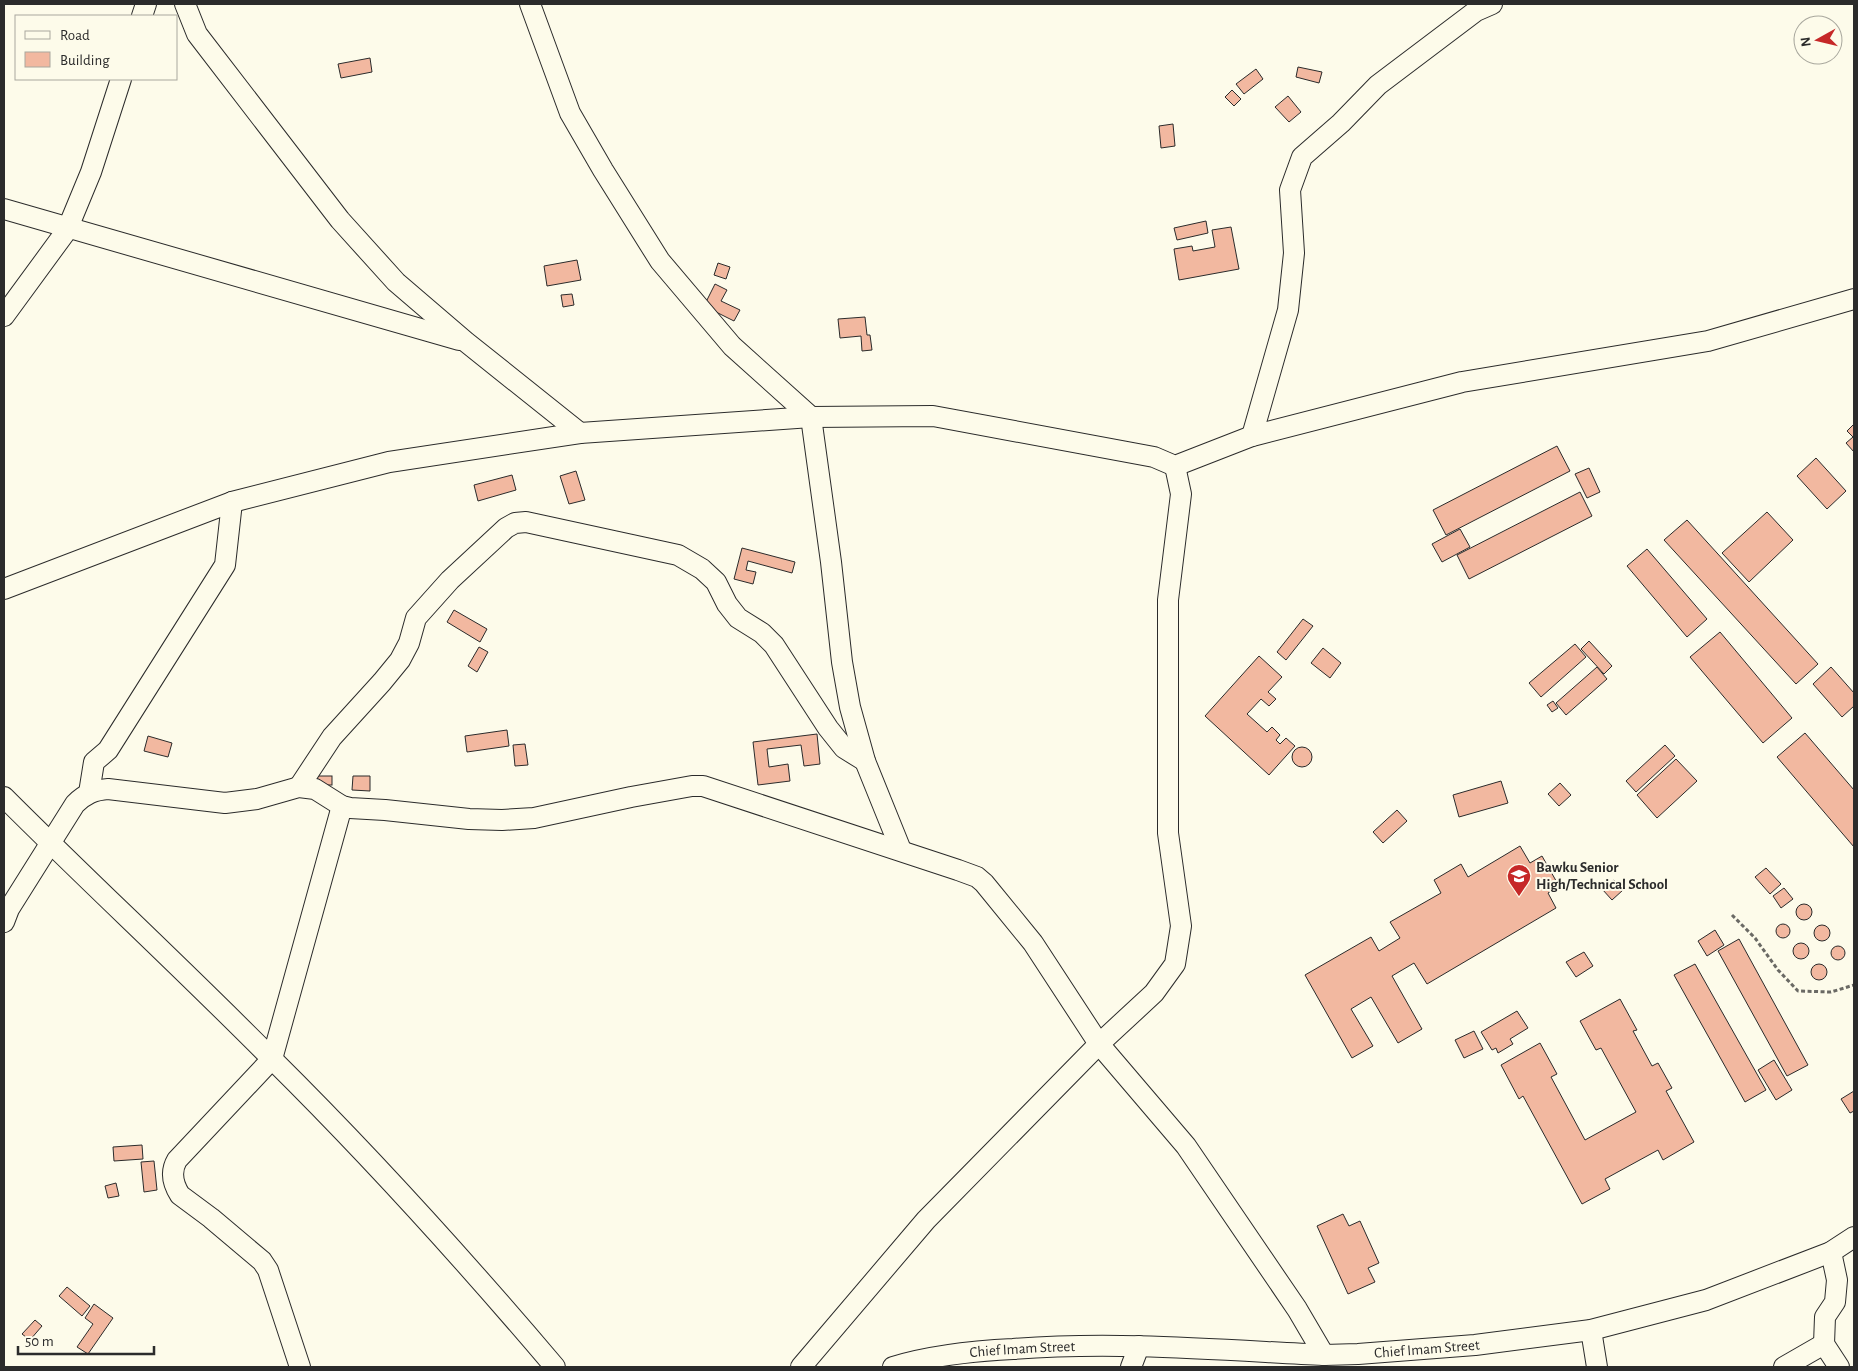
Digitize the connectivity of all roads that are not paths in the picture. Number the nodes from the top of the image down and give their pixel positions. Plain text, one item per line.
1 (186, 4) edge
2 (530, 4) edge
3 (1492, 4) edge
4 (121, 80) edge
5 (4, 209) edge
6 (67, 228) junction
7 (1854, 299) edge
8 (4, 316) edge
9 (466, 342) junction
10 (811, 417) junction
11 (580, 433) junction
12 (1252, 436) junction
13 (1175, 466) junction
14 (232, 502) junction
15 (4, 589) edge
16 (864, 761) junction
17 (299, 787) junction
18 (89, 793) junction
19 (4, 796) edge
20 (342, 806) junction
21 (50, 842) junction
22 (901, 850) junction
23 (4, 922) edge
24 (1099, 1044) junction
25 (272, 1058) junction
26 (1854, 1237) edge
27 (1831, 1252) junction
28 (1591, 1330) junction
29 (1824, 1344) junction
30 (1139, 1346) junction
31 (1324, 1355) junction
32 (1359, 1361) edge
33 (300, 1367) edge
34 (555, 1367) edge
35 (801, 1367) edge
36 (893, 1367) edge
37 (1131, 1367) edge
38 (1597, 1367) edge
39 (1784, 1367) edge
40 (1839, 1367) edge

1 - 9 street
2 - 10 street
3 - 12 street
4 - 6 street
5 - 6 street
6 - 8 street
6 - 9 street
7 - 12 street
9 - 11 street
10 - 11 street
10 - 13 street
10 - 16 street
11 - 14 street
12 - 13 street
13 - 24 street
14 - 15 street
14 - 18 street
16 - 17 street
16 - 22 street
17 - 18 street
17 - 20 street
18 - 21 street
19 - 21 street
20 - 22 street
20 - 25 street
21 - 23 street
21 - 25 street
22 - 24 street
24 - 31 street
24 - 35 street
25 - 33 street
25 - 34 street
26 - 27 street, Chief Imam Street
27 - 28 street, Chief Imam Street
27 - 29 street
28 - 32 street, Chief Imam Street
28 - 38 street
29 - 39 street
29 - 40 street
30 - 31 street, Chief Imam Street
30 - 36 street, Chief Imam Street
30 - 37 street
31 - 32 street, Chief Imam Street

